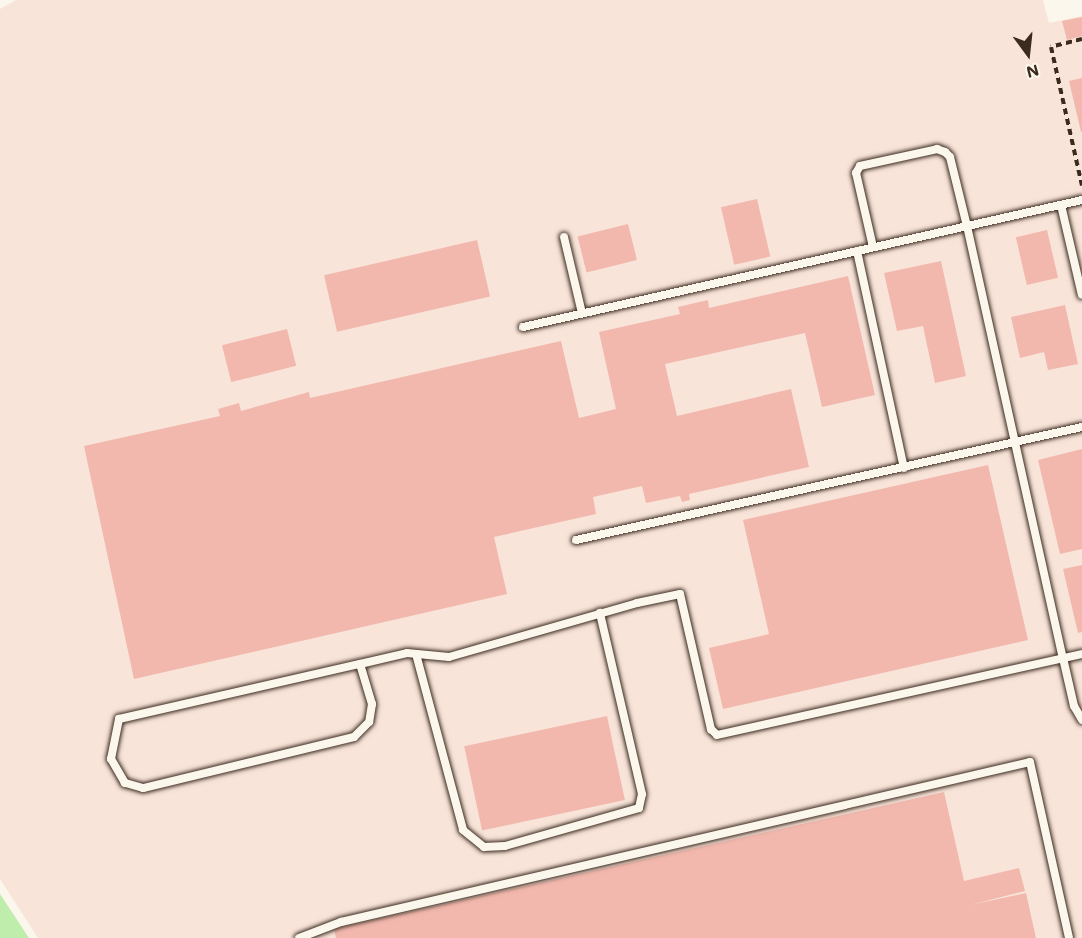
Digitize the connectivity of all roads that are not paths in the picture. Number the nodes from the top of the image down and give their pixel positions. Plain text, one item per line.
1 (1082, 200) edge
2 (1061, 205) junction
3 (967, 226) junction
4 (564, 237) dead end
5 (873, 247) junction
6 (857, 251) junction
7 (1082, 295) edge
8 (582, 313) junction
9 (523, 327) dead end
10 (1082, 427) edge
11 (1014, 443) junction
12 (904, 468) junction
13 (576, 540) dead end
14 (600, 613) junction
15 (416, 654) junction
16 (1082, 654) edge
17 (1063, 658) junction
18 (360, 663) junction
19 (1082, 720) edge
20 (299, 938) edge
21 (1069, 938) edge

1 - 2 lane
2 - 3 lane
2 - 7 lane
3 - 5 lane
3 - 5 lane
3 - 11 lane
4 - 8 lane
5 - 6 lane
6 - 8 lane
6 - 12 lane
8 - 9 lane
10 - 11 lane
11 - 12 lane
11 - 17 lane
12 - 13 lane
14 - 15 lane
14 - 15 lane
14 - 17 lane
15 - 18 lane
16 - 17 lane
17 - 19 lane
18 - 18 lane
20 - 21 lane

